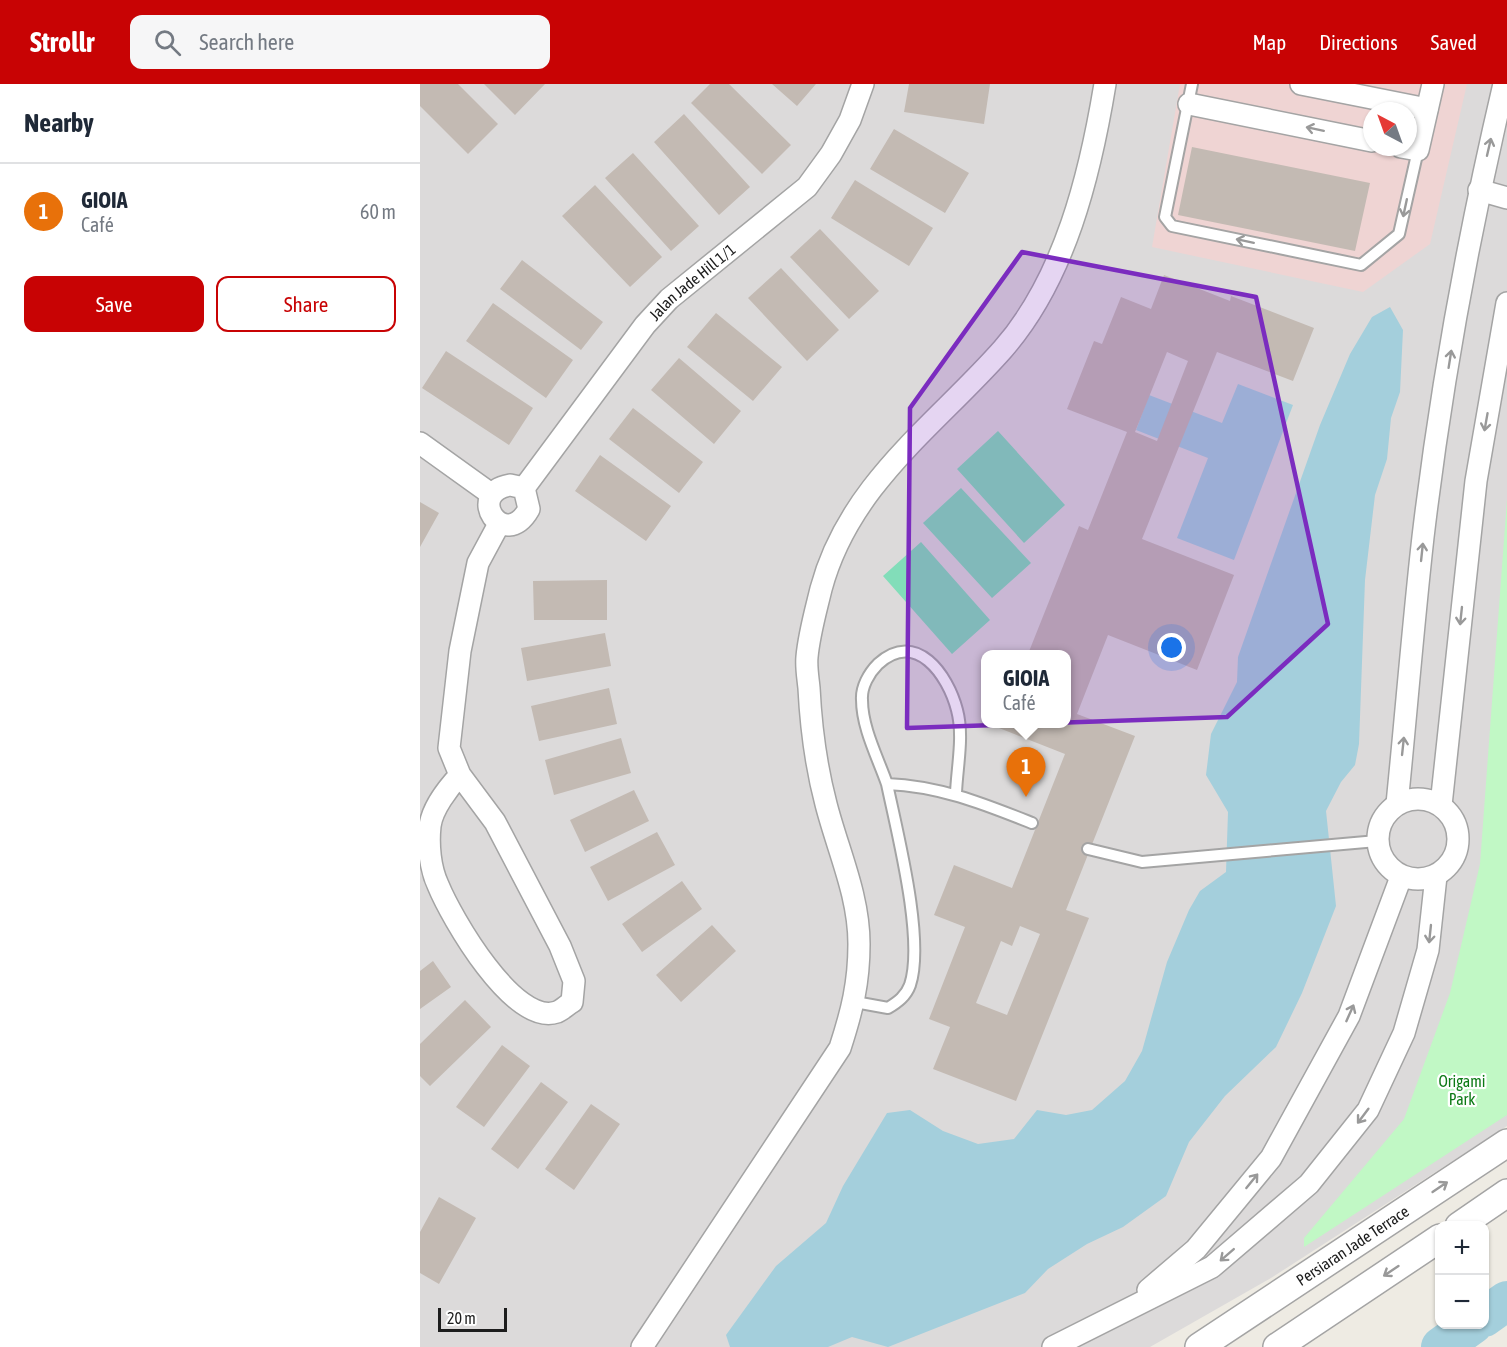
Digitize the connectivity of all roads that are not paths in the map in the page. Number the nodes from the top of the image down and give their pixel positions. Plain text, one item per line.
1 (862, 84) edge
2 (1105, 84) edge
3 (1301, 84) edge
4 (1433, 84) edge
5 (1504, 84) edge
6 (1190, 94) edge
7 (1427, 109) junction
8 (1417, 133) edge
9 (1363, 139) edge
10 (1409, 156) edge
11 (1479, 190) junction
12 (1507, 198) edge
13 (1507, 303) edge
14 (1502, 361) edge
15 (420, 442) edge
16 (524, 488) junction
17 (491, 494) junction
18 (499, 524) junction
19 (460, 775) junction
20 (887, 784) junction
21 (956, 793) junction
22 (1397, 804) junction
23 (1441, 805) junction
24 (1032, 823) dead end
25 (1367, 842) junction
26 (1088, 849) dead end
27 (1436, 876) junction
28 (1401, 877) junction
29 (855, 1002) junction
30 (1507, 1143) edge
31 (1507, 1193) edge
32 (1466, 1221) edge
33 (1435, 1241) edge
34 (1122, 1311) junction
35 (642, 1347) edge
36 (1053, 1347) edge
37 (1199, 1347) edge
38 (1277, 1347) edge

1 - 16 street, Jalan Jade Hill 1/1
2 - 29 street
3 - 7 street
4 - 7 street
11 -> 5 street
9 -> 6 street
10 -> 6 lane
7 - 8 street
11 - 12 street
22 -> 11 street
13 - 14 street
14 -> 23 street
15 - 17 street
16 - 17 street
16 - 18 street
17 - 18 street
18 - 19 street
19 - 19 street
20 - 21 lane
20 - 21 lane
20 - 29 lane
21 - 24 lane
22 - 23 street
22 - 25 street
23 - 27 street
25 - 26 lane
25 - 28 street
27 - 28 street
27 -> 34 street
34 -> 28 street
29 - 35 street
37 -> 30 street, Persiaran Jade Terrace
31 - 32 street
33 -> 38 street
34 - 36 street

